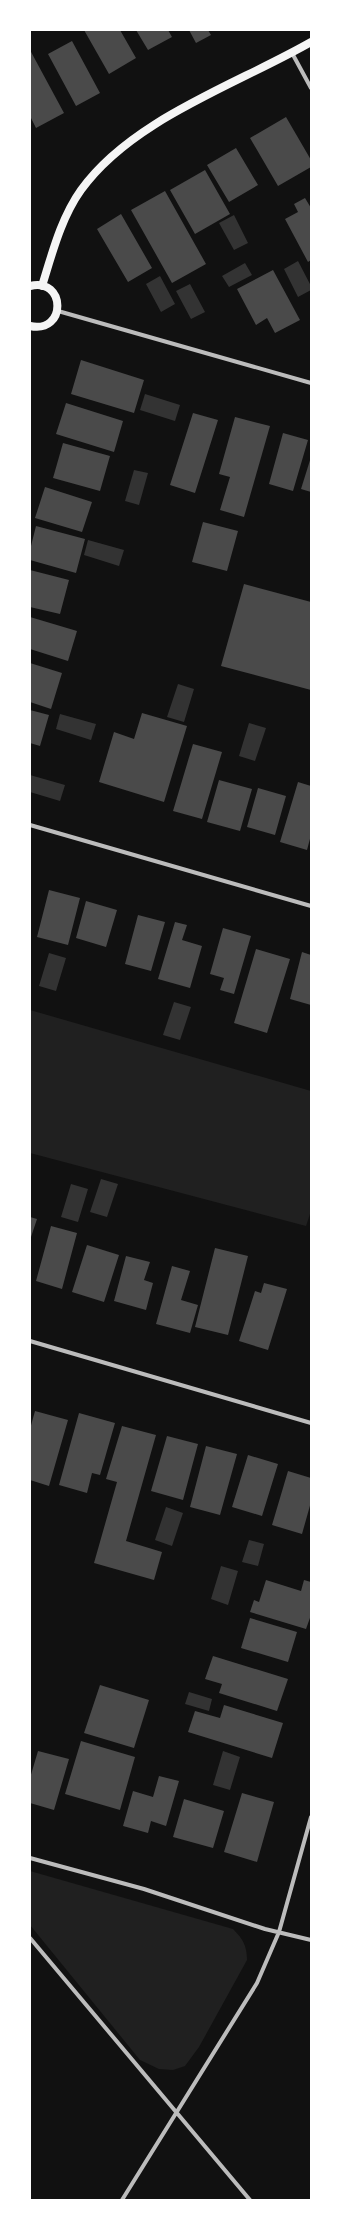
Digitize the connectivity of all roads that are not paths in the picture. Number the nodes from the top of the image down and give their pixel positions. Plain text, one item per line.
1 (311, 42) edge
2 (292, 53) junction
3 (311, 88) edge
4 (30, 286) edge
5 (42, 286) junction
6 (58, 311) junction
7 (30, 327) edge
8 (311, 383) edge
9 (30, 825) edge
10 (311, 906) edge
11 (30, 1341) edge
12 (311, 1423) edge
13 (311, 1817) edge
14 (30, 1858) edge
15 (279, 1932) junction
16 (30, 1938) edge
17 (311, 1940) edge
18 (177, 2113) junction
19 (122, 2200) edge
20 (250, 2200) edge

1 - 2 main road
2 - 3 street
2 - 5 main road
4 - 5 main road
5 - 6 main road
6 - 7 main road
6 - 8 street
9 - 10 street
11 - 12 street
13 - 15 street
14 - 15 street
15 - 17 street
15 - 18 street
16 - 18 street
18 - 19 street
18 - 20 street

